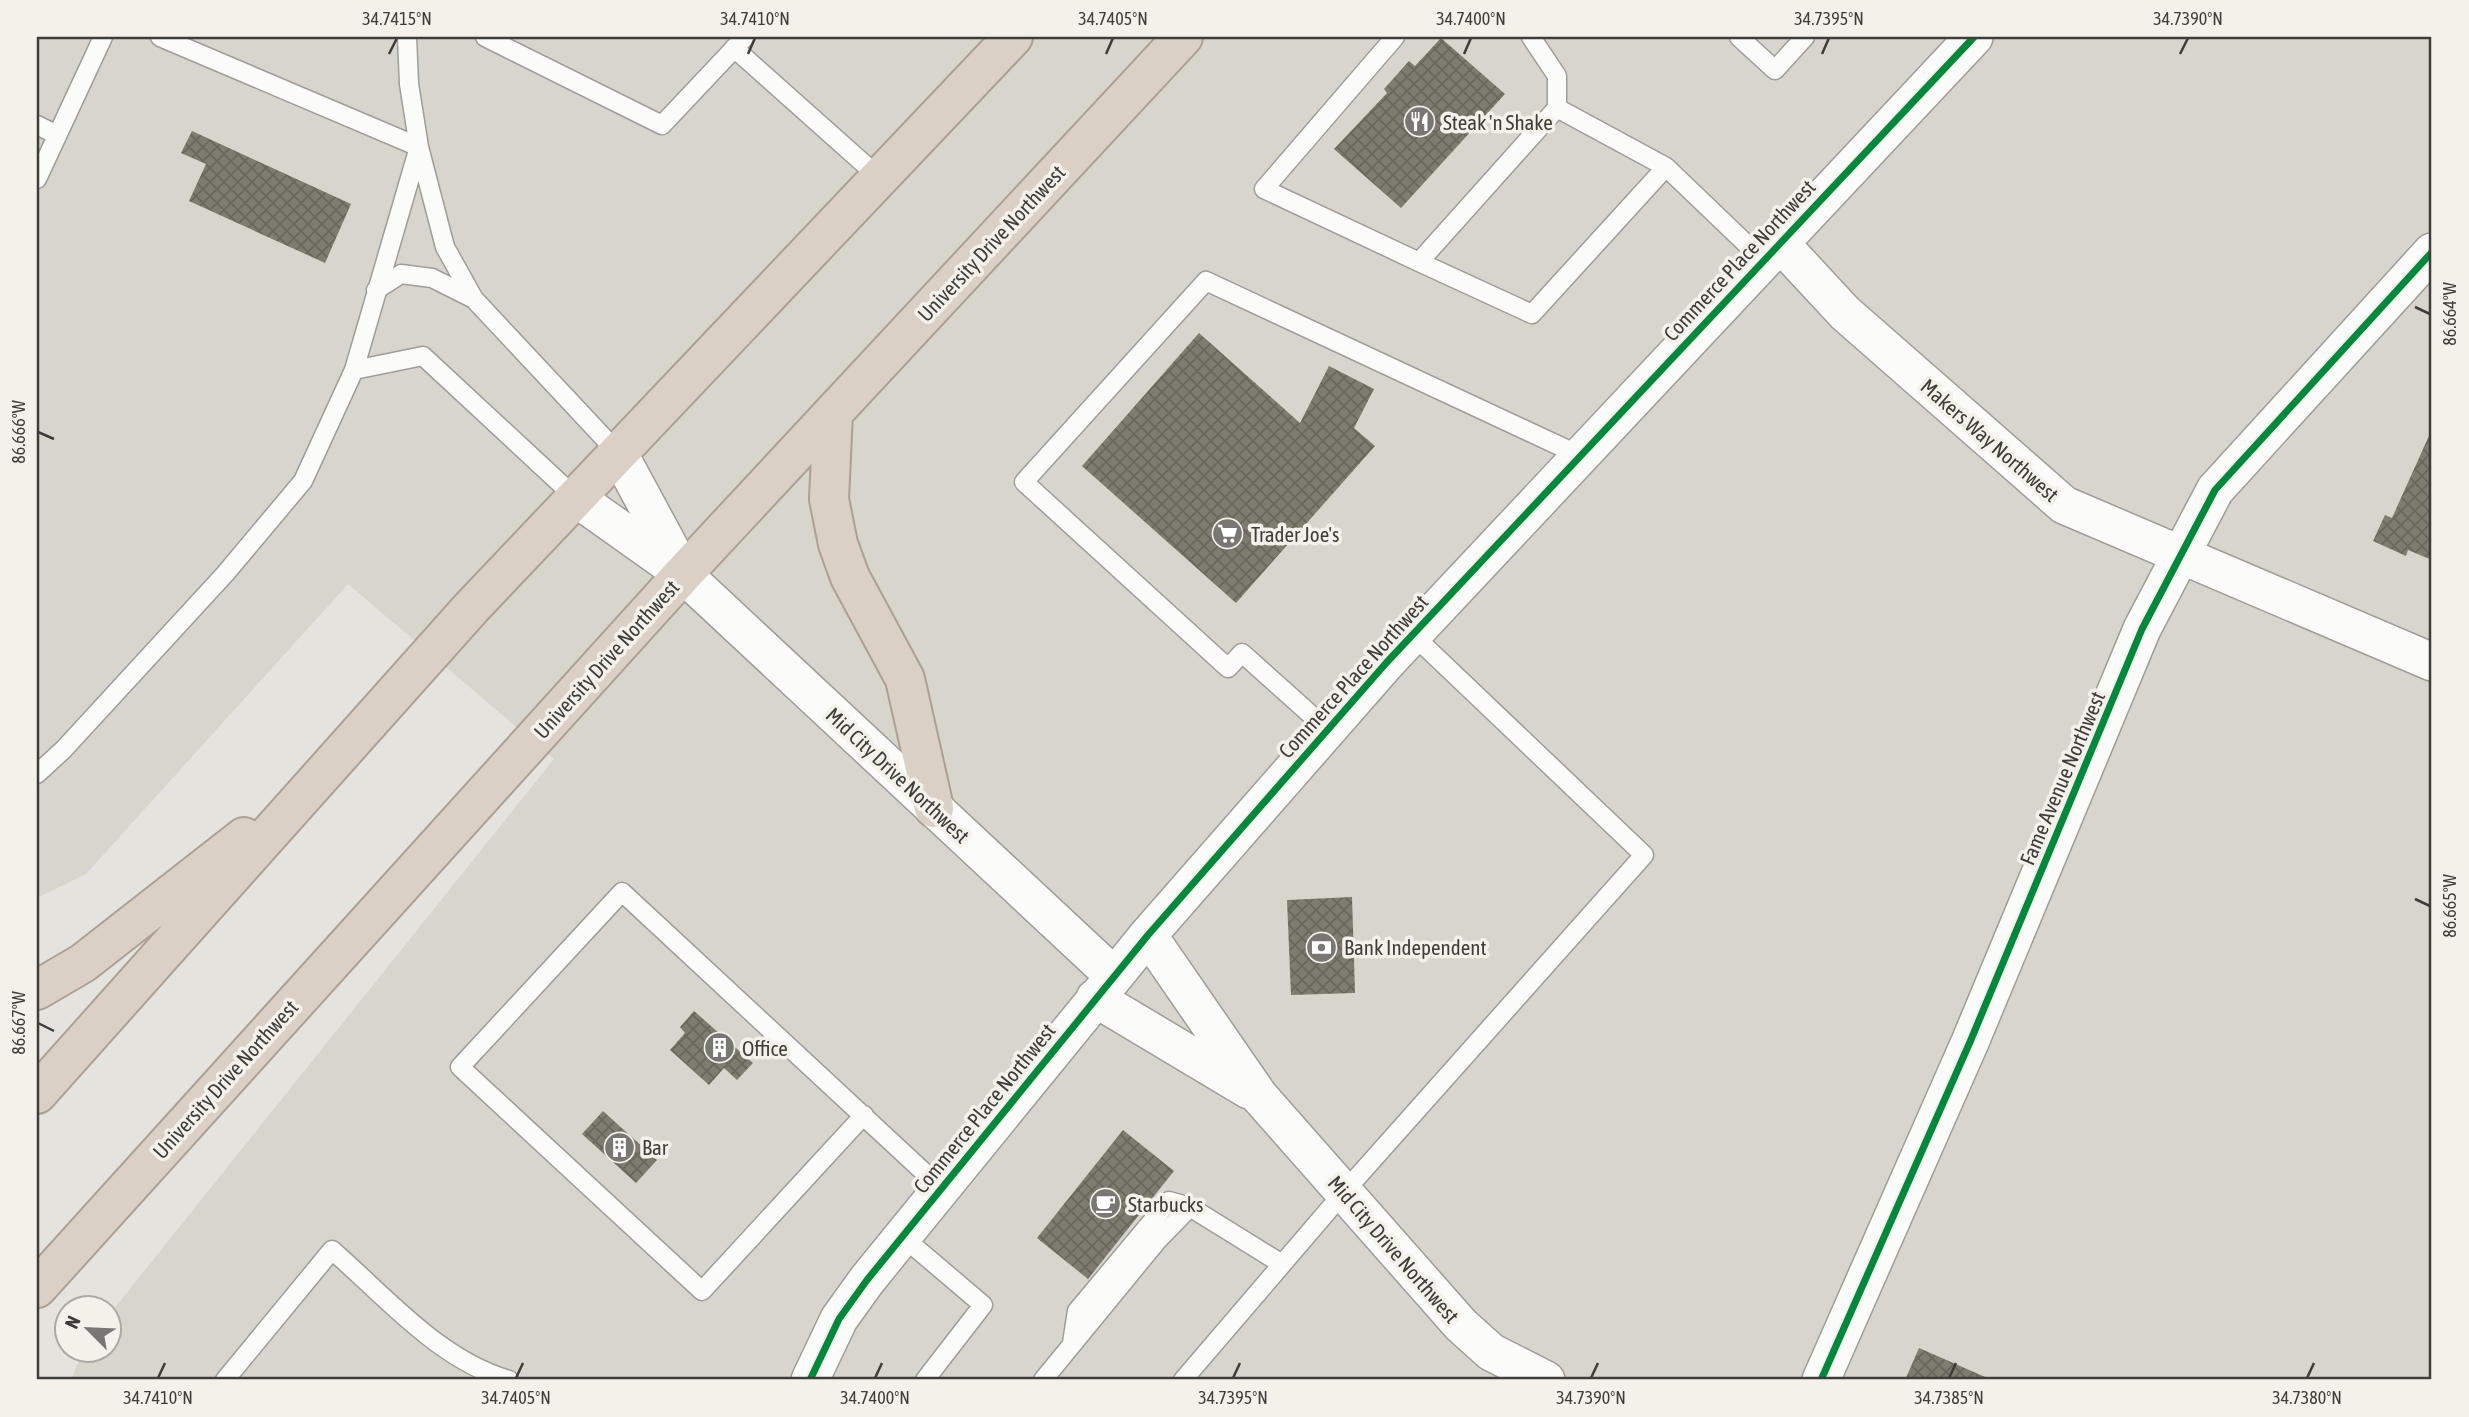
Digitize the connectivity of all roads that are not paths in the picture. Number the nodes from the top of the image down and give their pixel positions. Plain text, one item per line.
1 (103, 37) edge
2 (160, 37) edge
3 (407, 37) edge
4 (485, 37) edge
5 (1013, 37) edge
6 (1183, 37) edge
7 (1395, 37) edge
8 (1531, 37) edge
9 (1739, 37) edge
10 (1805, 37) edge
11 (1974, 37) edge
12 (739, 42) edge
13 (1557, 108) junction
14 (37, 125) edge
15 (57, 135) junction
16 (419, 147) junction
17 (1666, 167) junction
18 (37, 179) edge
19 (881, 179) junction
20 (1771, 251) junction
21 (2432, 252) edge
22 (1419, 262) junction
23 (376, 290) junction
24 (474, 299) junction
25 (354, 370) junction
26 (833, 413) junction
27 (619, 454) junction
28 (1581, 456) junction
29 (576, 498) junction
30 (2181, 553) junction
31 (683, 574) junction
32 (1413, 635) junction
33 (2432, 662) edge
34 (1328, 730) junction
35 (37, 774) edge
36 (323, 776) junction
37 (934, 808) junction
38 (1148, 935) junction
39 (1104, 987) junction
40 (37, 990) edge
41 (37, 1094) edge
42 (1259, 1096) junction
43 (864, 1115) junction
44 (941, 1188) junction
45 (1344, 1192) junction
46 (903, 1237) junction
47 (1282, 1264) junction
48 (37, 1288) edge
49 (225, 1380) edge
50 (509, 1380) edge
51 (810, 1380) edge
52 (925, 1380) edge
53 (1043, 1380) edge
54 (1183, 1380) edge
55 (1546, 1380) edge
56 (1821, 1380) edge

1 - 15 lane
2 - 16 lane
3 - 16 lane
4 - 12 lane
5 - 19 highway
6 - 26 highway, University Drive Northwest
7 - 22 lane
8 - 13 lane
9 - 10 lane
11 - 20 street, Commerce Place Northwest
12 - 19 lane
13 - 17 lane
13 - 22 lane
14 - 15 lane
15 - 18 lane
16 - 23 lane
16 - 24 lane
17 - 20 lane
17 - 22 lane
19 - 27 highway
20 - 28 street, Commerce Place Northwest
20 - 30 street, Makers Way Northwest
21 - 30 street, Fame Avenue Northwest
23 - 24 lane
23 - 25 lane
24 - 27 lane
25 - 29 lane
25 - 35 lane
26 - 31 highway, University Drive Northwest
26 - 37 highway
27 - 29 highway
27 - 31 street
28 - 32 street, Commerce Place Northwest
28 - 34 lane
29 - 31 street
29 - 36 highway
30 - 33 street, Makers Way Northwest
30 - 56 street, Fame Avenue Northwest
31 - 37 street, Mid City Drive Northwest
31 - 48 highway, University Drive Northwest
32 - 34 street, Commerce Place Northwest
32 - 45 lane
34 - 38 street, Commerce Place Northwest
36 - 40 highway
36 - 41 highway
37 - 39 street, Mid City Drive Northwest
38 - 39 street, Commerce Place Northwest
38 - 42 street, Mid City Drive Northwest
39 - 42 street, Mid City Drive Northwest
39 - 44 street, Commerce Place Northwest
42 - 45 street, Mid City Drive Northwest
43 - 43 lane
43 - 44 lane
44 - 46 street, Commerce Place Northwest
45 - 47 lane
45 - 55 street, Mid City Drive Northwest
46 - 51 street, Commerce Place Northwest
46 - 52 lane
47 - 53 lane
47 - 54 lane
49 - 50 lane

